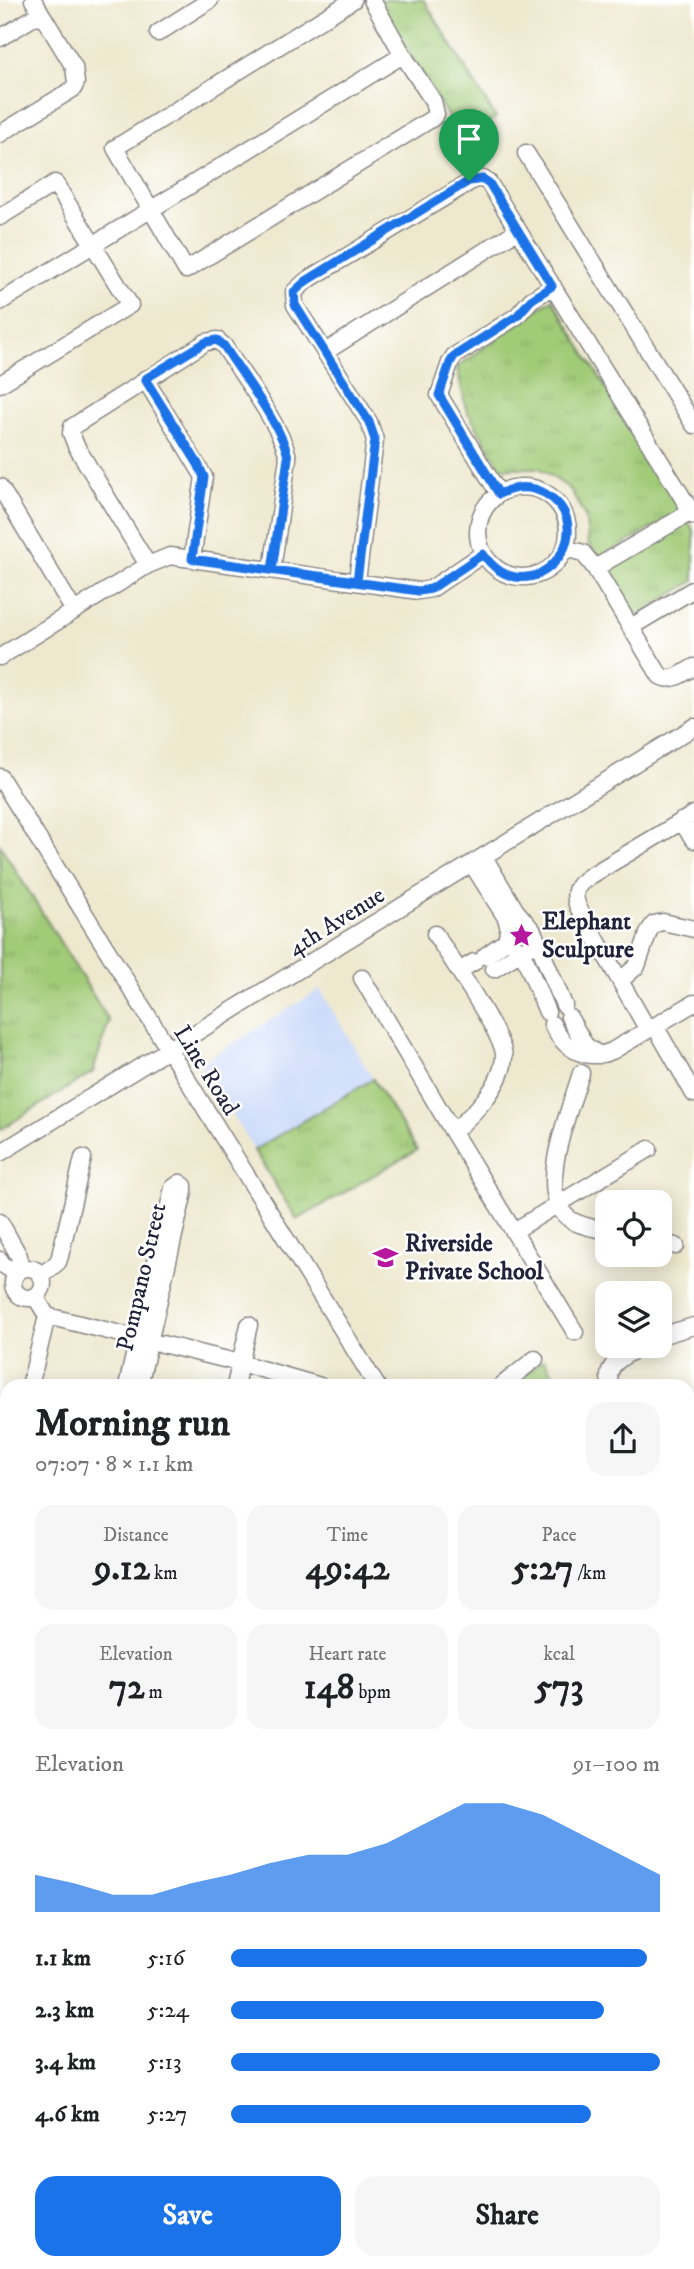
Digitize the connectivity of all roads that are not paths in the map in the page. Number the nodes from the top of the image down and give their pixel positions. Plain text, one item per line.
1 (210, 0) edge
2 (353, 0) edge
3 (372, 0) edge
4 (37, 6) edge
5 (158, 33) dead end
6 (0, 38) edge
7 (403, 55) junction
8 (0, 134) edge
9 (526, 153) dead end
10 (151, 210) junction
11 (0, 217) edge
12 (519, 230) junction
13 (93, 245) junction
14 (552, 286) junction
15 (0, 302) edge
16 (326, 352) junction
17 (145, 379) junction
18 (0, 384) edge
19 (694, 425) edge
20 (0, 487) edge
21 (499, 494) junction
22 (693, 514) edge
23 (565, 548) junction
24 (483, 554) junction
25 (192, 559) junction
26 (148, 565) junction
27 (595, 568) junction
28 (272, 570) junction
29 (357, 581) junction
30 (694, 589) edge
31 (74, 611) junction
32 (631, 627) junction
33 (0, 657) edge
34 (694, 667) edge
35 (694, 727) edge
36 (0, 777) edge
37 (688, 817) edge
38 (694, 839) edge
39 (478, 861) junction
40 (694, 929) edge
41 (508, 931) junction
42 (533, 931) junction
43 (435, 934) dead end
44 (520, 953) junction
45 (484, 966) junction
46 (362, 978) dead end
47 (463, 978) junction
48 (621, 980) junction
49 (694, 1003) edge
50 (652, 1028) junction
51 (167, 1050) junction
52 (599, 1055) junction
53 (581, 1073) dead end
54 (694, 1094) edge
55 (453, 1132) junction
56 (649, 1149) dead end
57 (0, 1153) edge
58 (83, 1158) dead end
59 (558, 1204) junction
60 (172, 1217) dead end
61 (0, 1222) edge
62 (595, 1228) edge
63 (514, 1231) junction
64 (672, 1245) edge
65 (676, 1246) dead end
66 (0, 1260) edge
67 (18, 1271) junction
68 (41, 1276) junction
69 (7, 1294) edge
70 (35, 1296) junction
71 (47, 1316) junction
72 (249, 1325) dead end
73 (694, 1326) edge
74 (575, 1332) dead end
75 (672, 1332) edge
76 (144, 1340) junction
77 (621, 1358) edge
78 (535, 1359) dead end
79 (240, 1363) junction
80 (32, 1379) edge
81 (135, 1379) edge
82 (237, 1379) edge
83 (296, 1379) edge
84 (373, 1379) edge
85 (510, 1379) edge
86 (609, 1379) edge

1 - 5 street
2 - 10 street
3 - 7 street
4 - 6 street
4 - 8 street
7 - 10 street
7 - 10 street
9 - 19 street
10 - 13 street
11 - 13 street
12 - 14 street
12 - 16 street
12 - 16 street
13 - 15 street
13 - 18 street
14 - 21 street
14 - 22 street
16 - 29 street
17 - 25 street
17 - 26 street
17 - 28 street
20 - 31 street
21 - 23 street
21 - 24 street
22 - 27 street
23 - 24 street
23 - 27 street
24 - 29 street
25 - 26 street
25 - 28 street
26 - 31 street
27 - 32 street
28 - 29 street
30 - 32 street
31 - 33 street
32 - 34 street
35 - 39 street, 4th Avenue
36 - 51 street, Line Road
37 - 38 street
37 - 48 street
39 - 41 street
39 - 42 street
39 - 51 street, 4th Avenue
40 - 48 street
41 - 44 street
41 - 45 street
42 - 44 street
42 - 52 street
43 - 47 street
44 - 45 street
44 - 52 street
45 - 47 street
46 - 55 street
47 - 55 street
48 - 50 street
49 - 50 street
50 - 52 street
50 - 54 street
51 - 57 street, 4th Avenue
51 - 84 street, Line Road
53 - 59 street
55 - 63 street
56 - 59 street
58 - 68 street
59 - 62 street
59 - 63 street
60 - 76 street, Pompano Street
61 - 67 street
63 - 74 street
64 - 65 street
66 - 67 street
67 - 68 street
67 - 69 street
68 - 70 street
69 - 70 street
70 - 71 street
71 - 76 street
71 - 80 street
72 - 79 street
73 - 75 street
76 - 79 street
76 - 81 street, Pompano Street
77 - 86 street
78 - 85 street
79 - 82 street
79 - 83 street

